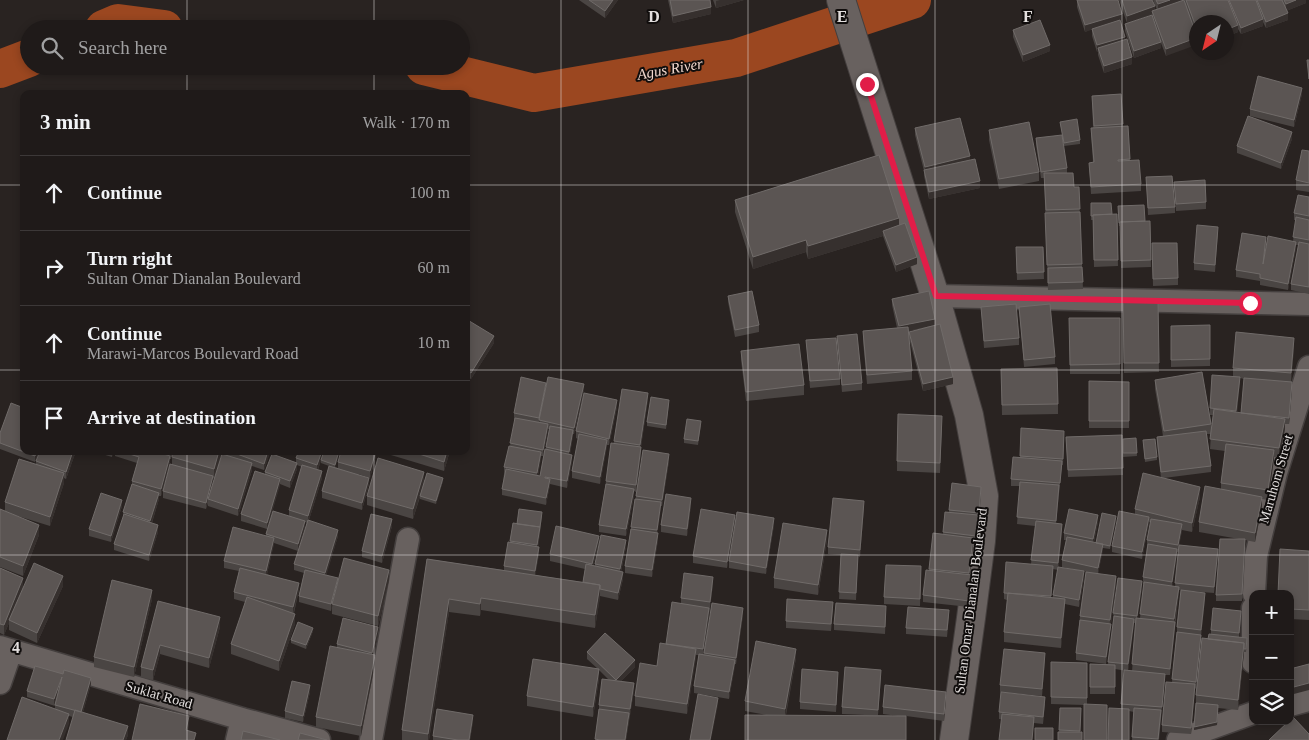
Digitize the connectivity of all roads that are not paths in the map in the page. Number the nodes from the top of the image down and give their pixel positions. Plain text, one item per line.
1 (841, 0) edge
2 (936, 296) junction
3 (1309, 304) edge
4 (1309, 367) edge
5 (408, 539) dead end
6 (1254, 590) edge
7 (5, 649) edge
8 (0, 683) edge
9 (1309, 700) edge
10 (1294, 704) edge
11 (1249, 714) edge
12 (239, 730) edge
13 (319, 740) edge
14 (371, 740) edge
15 (954, 740) edge
16 (1178, 740) edge

1 - 2 main road, Sultan Omar Dianalan Boulevard
2 - 3 street
2 - 15 main road, Sultan Omar Dianalan Boulevard
4 - 6 street, Maruhom Street
5 - 14 street
7 - 8 street
7 - 12 street, Suklat Road
9 - 10 street
11 - 16 street
12 - 13 street, Suklat Road

